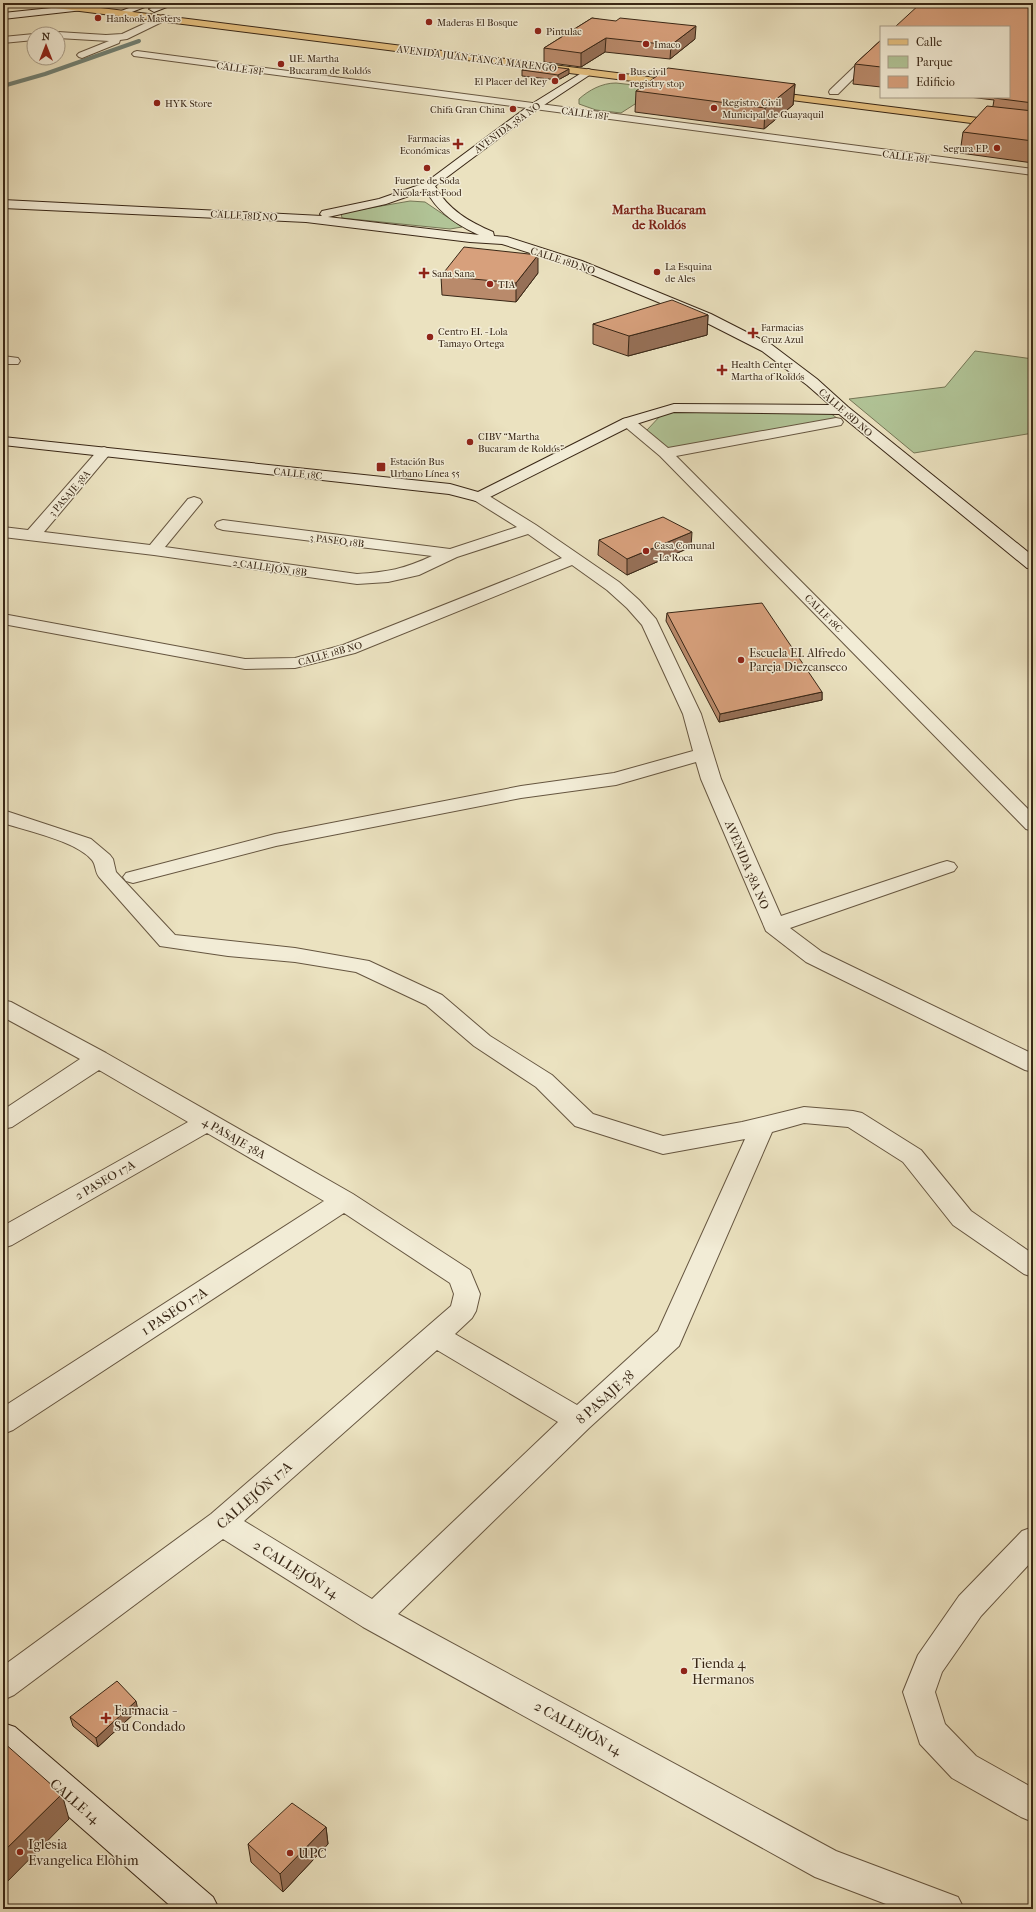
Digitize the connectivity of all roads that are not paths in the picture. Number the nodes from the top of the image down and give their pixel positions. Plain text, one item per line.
1 (40, 3) edge
2 (108, 3) edge
3 (173, 3) edge
4 (152, 6) edge
5 (138, 7) junction
6 (80, 8) junction
7 (121, 13) junction
8 (3, 16) edge
9 (163, 18) junction
10 (66, 36) edge
11 (124, 37) junction
12 (26, 38) edge
13 (3, 40) edge
14 (880, 47) edge
15 (137, 54) dead end
16 (82, 55) dead end
17 (588, 72) junction
18 (790, 87) edge
19 (821, 90) dead end
20 (834, 92) junction
21 (850, 94) dead end
22 (534, 107) junction
23 (1033, 128) edge
24 (1033, 172) edge
25 (429, 185) junction
26 (3, 204) edge
27 (306, 218) junction
28 (503, 240) junction
29 (839, 416) junction
30 (628, 422) junction
31 (3, 441) edge
32 (104, 452) junction
33 (665, 453) junction
34 (480, 497) junction
35 (194, 502) dead end
36 (222, 525) dead end
37 (530, 528) junction
38 (3, 532) edge
39 (33, 535) junction
40 (154, 550) junction
41 (451, 554) junction
42 (573, 559) junction
43 (1033, 564) edge
44 (3, 619) edge
45 (704, 754) junction
46 (3, 816) edge
47 (1033, 825) edge
48 (947, 867) dead end
49 (133, 877) dead end
50 (774, 926) junction
51 (4, 1009) edge
52 (98, 1059) junction
53 (1033, 1064) edge
54 (3, 1122) edge
55 (207, 1122) junction
56 (763, 1125) junction
57 (344, 1201) junction
58 (3, 1238) edge
59 (1033, 1267) edge
60 (461, 1277) joint
61 (437, 1336) junction
62 (579, 1420) junction
63 (3, 1422) edge
64 (222, 1523) junction
65 (1033, 1540) edge
66 (374, 1617) junction
67 (3, 1685) edge
68 (3, 1740) edge
69 (1033, 1806) edge
70 (201, 1909) edge
71 (946, 1909) edge

1 - 6 main road, AVENIDA JUAN TANCA MARENGO
2 - 5 main road, AVENIDA JUAN TANCA MARENGO
3 - 4 street
4 - 5 main road, AVENIDA JUAN TANCA MARENGO
4 - 17 main road, AVENIDA JUAN TANCA MARENGO
5 - 7 street
6 - 7 main road, AVENIDA JUAN TANCA MARENGO
6 - 8 street
7 - 9 main road, AVENIDA JUAN TANCA MARENGO
9 - 11 street
9 - 17 main road, AVENIDA JUAN TANCA MARENGO
10 - 11 street
11 - 16 street
12 - 13 street
14 - 20 street
15 - 22 street, CALLE 18F
17 - 22 street, AVENIDA 38A NO
18 - 23 main road
19 - 20 main road
20 - 21 main road
22 - 24 street, CALLE 18F
22 - 25 street, AVENIDA 38A NO
25 - 27 street, AVENIDA 38A NO
25 - 28 street
26 - 27 street, CALLE 18D NO
27 - 28 street, CALLE 18D NO
28 - 29 street, CALLE 18D NO
29 - 30 street
29 - 33 street
29 - 43 street, CALLE 18D NO
30 - 33 street, CALLE 18C
30 - 34 street
31 - 32 street, CALLE 18C
32 - 34 street, CALLE 18C
32 - 39 street, 3 PASAJE 38A
33 - 47 street, CALLE 18C
34 - 37 street, CALLE 18C
35 - 40 street
36 - 41 street, 3 PASEO 18B
37 - 41 street, 2 CALLEJÓN 18B
37 - 42 street, CALLE 18C
38 - 39 street, 2 CALLEJÓN 18B
39 - 40 street, 2 CALLEJÓN 18B
40 - 41 street, 2 CALLEJÓN 18B
42 - 44 street, CALLE 18B NO
42 - 45 street, AVENIDA 38A NO
45 - 49 street
45 - 50 street, AVENIDA 38A NO
46 - 56 street
48 - 50 street
50 - 53 street, AVENIDA 38A NO
51 - 52 street, 4 PASAJE 38A
52 - 54 street
52 - 55 street, 4 PASAJE 38A
55 - 57 street, 4 PASAJE 38A
55 - 58 street, 2 PASEO 17A
56 - 59 street
56 - 62 street, 8 PASAJE 38
57 - 60 street, 4 PASAJE 38A
57 - 63 street, 1 PASEO 17A
60 - 61 street, CALLEJÓN 17A
61 - 62 street
61 - 64 street, CALLEJÓN 17A
62 - 66 street, 8 PASAJE 38
64 - 66 street, 2 CALLEJÓN 14
64 - 67 street, CALLEJÓN 17A
65 - 69 street
66 - 71 street, 2 CALLEJÓN 14
68 - 70 street, CALLE 14

